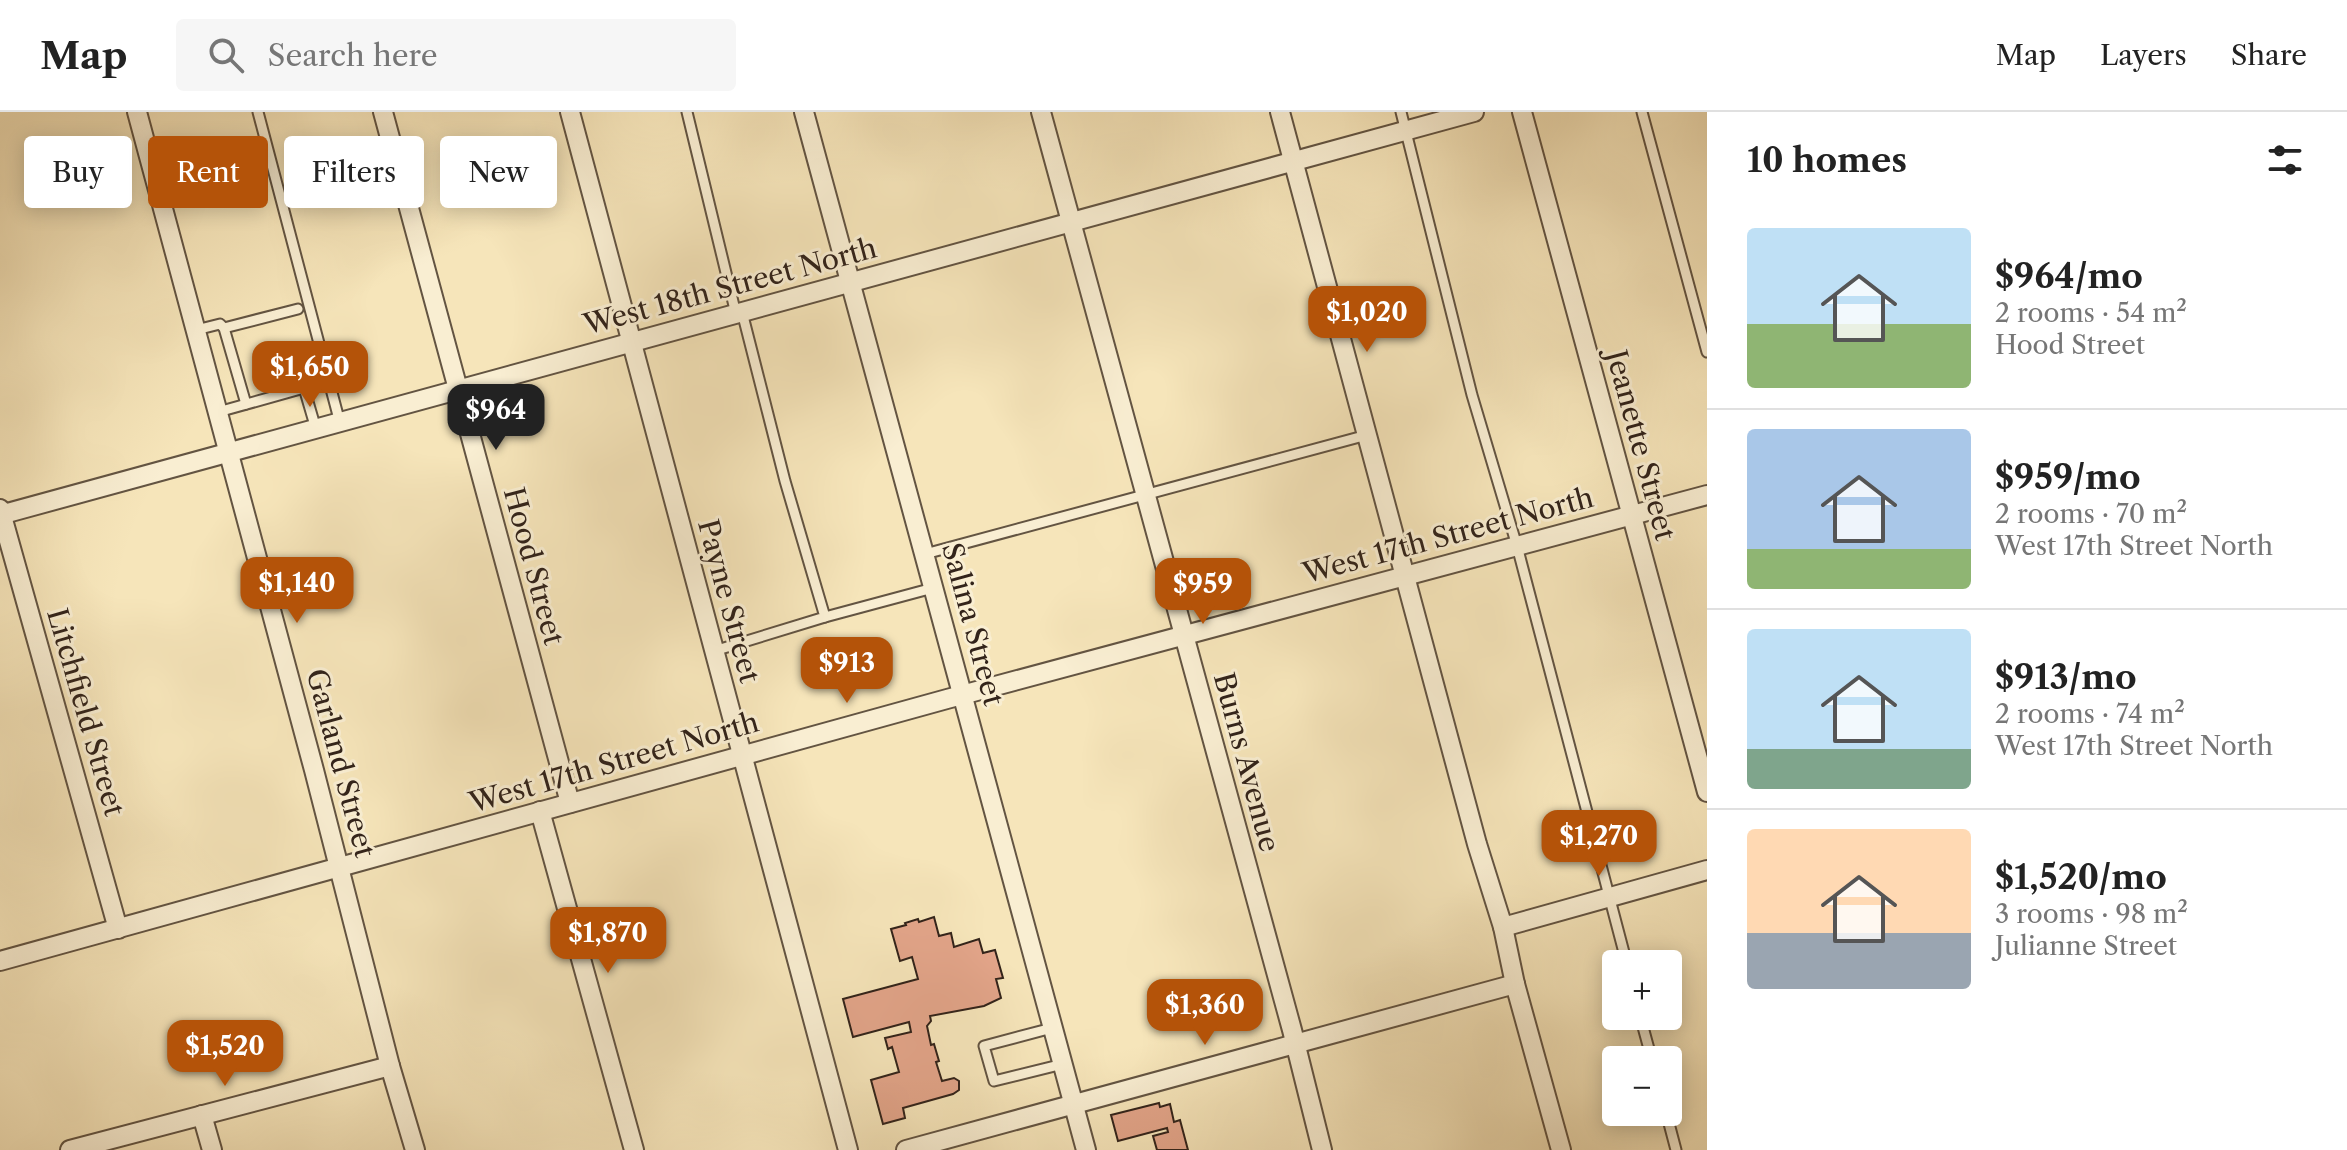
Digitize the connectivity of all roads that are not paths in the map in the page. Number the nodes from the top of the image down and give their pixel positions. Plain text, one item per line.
1 (137, 112) edge
2 (258, 112) edge
3 (383, 112) edge
4 (570, 112) edge
5 (687, 112) edge
6 (804, 112) edge
7 (1041, 112) edge
8 (1280, 112) edge
9 (1401, 112) edge
10 (1474, 112) edge
11 (1522, 112) edge
12 (1642, 112) edge
13 (1406, 131) junction
14 (1293, 162) junction
15 (1071, 222) junction
16 (851, 282) junction
17 (298, 309) dead end
18 (739, 313) junction
19 (224, 328) junction
20 (196, 330) junction
21 (632, 342) junction
22 (1707, 352) edge
23 (458, 390) junction
24 (246, 404) junction
25 (218, 412) junction
26 (340, 423) junction
27 (316, 429) junction
28 (1367, 435) junction
29 (229, 453) junction
30 (1145, 495) junction
31 (1707, 495) edge
32 (1, 513) edge
33 (1631, 515) junction
34 (1517, 546) junction
35 (925, 554) junction
36 (1406, 577) junction
37 (934, 588) junction
38 (825, 617) junction
39 (1183, 635) junction
40 (714, 651) junction
41 (963, 695) junction
42 (742, 755) junction
43 (1707, 792) edge
44 (570, 803) junction
45 (540, 811) junction
46 (339, 868) junction
47 (1707, 870) edge
48 (1609, 897) junction
49 (1503, 927) junction
50 (118, 929) junction
51 (1623, 950) edge
52 (0, 961) edge
53 (1515, 984) junction
54 (1052, 1028) junction
55 (1295, 1044) junction
56 (1063, 1064) junction
57 (390, 1066) junction
58 (1074, 1104) junction
59 (202, 1115) junction
60 (1670, 1126) edge
61 (70, 1150) edge
62 (212, 1150) edge
63 (415, 1150) edge
64 (634, 1150) edge
65 (848, 1150) edge
66 (906, 1150) edge
67 (1086, 1150) edge
68 (1322, 1150) edge
69 (1561, 1150) edge
70 (1676, 1150) edge

1 - 20 street, Garland Street
2 - 26 lane
3 - 23 street, Hood Street
4 - 21 street, Payne Street
5 - 18 lane
6 - 16 street, Salina Street
7 - 15 street, Burns Avenue
8 - 14 street
9 - 13 lane
10 - 13 street, West 18th Street North
11 - 33 street, Jeanette Street
12 - 22 lane
13 - 14 street, West 18th Street North
13 - 34 lane
14 - 15 street, West 18th Street North
14 - 28 street
15 - 16 street, West 18th Street North
15 - 30 street, Burns Avenue
16 - 18 street, West 18th Street North
16 - 35 street, Salina Street
17 - 19 lane
18 - 21 street, West 18th Street North
18 - 38 lane
19 - 20 lane
19 - 24 lane
20 - 25 street, Garland Street
21 - 23 street, West 18th Street North
21 - 40 street, Payne Street
23 - 26 street, West 18th Street North
23 - 44 street, Hood Street
24 - 25 lane
24 - 27 lane
25 - 29 street, Garland Street
26 - 27 street, West 18th Street North
27 - 29 street, West 18th Street North
28 - 30 lane
28 - 36 street
29 - 32 street, West 18th Street North
29 - 46 street, Garland Street
30 - 35 lane
30 - 39 street, Burns Avenue
31 - 33 street, West 17th Street North
32 - 50 street, Litchfield Street
33 - 34 street, West 17th Street North
33 - 43 street, Jeanette Street
34 - 36 street, West 17th Street North
34 - 48 lane
35 - 37 street, Salina Street
36 - 39 street, West 17th Street North
36 - 49 street
37 - 38 lane
37 - 41 street, Salina Street
38 - 40 lane
39 - 41 street, West 17th Street North
39 - 55 street, Burns Avenue
40 - 42 street, Payne Street
41 - 42 street, West 17th Street North
41 - 54 street, Salina Street
42 - 44 street, West 17th Street North
42 - 65 street, Payne Street
44 - 45 street, West 17th Street North
45 - 46 street, West 17th Street North
45 - 64 street
46 - 50 street, West 17th Street North
46 - 57 street, Garland Street
47 - 48 street
48 - 49 street
48 - 51 lane
49 - 53 street
50 - 52 street, West 17th Street North
53 - 55 street
53 - 69 street
54 - 56 street, Salina Street
54 - 56 lane
55 - 58 street
55 - 68 street, Burns Avenue
56 - 58 street, Salina Street
57 - 59 street
57 - 63 street, Garland Street
58 - 66 street
58 - 67 street, Salina Street
59 - 61 street
59 - 62 street
60 - 70 lane

